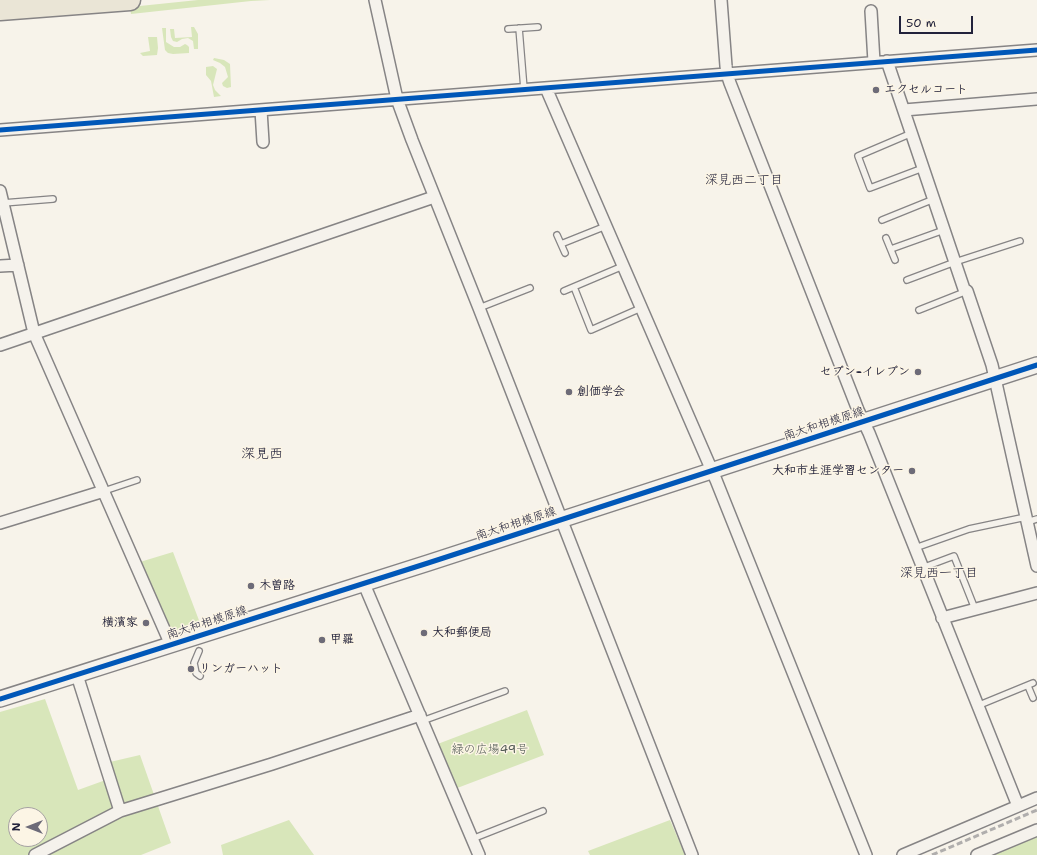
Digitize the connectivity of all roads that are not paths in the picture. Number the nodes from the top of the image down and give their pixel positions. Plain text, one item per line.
1 (130, 0) edge
2 (375, 0) edge
3 (721, 0) edge
4 (0, 10) edge
5 (871, 11) dead end
6 (538, 27) dead end
7 (519, 28) junction
8 (508, 29) dead end
9 (1037, 50) edge
10 (874, 62) junction
11 (887, 62) junction
12 (727, 74) junction
13 (546, 88) junction
14 (524, 90) junction
15 (397, 99) junction
16 (1037, 99) edge
17 (261, 110) junction
18 (904, 110) junction
19 (0, 130) edge
20 (912, 133) junction
21 (263, 142) dead end
22 (923, 168) junction
23 (0, 191) edge
24 (434, 197) junction
25 (53, 199) dead end
26 (934, 199) junction
27 (3, 203) junction
28 (882, 220) dead end
29 (607, 226) junction
30 (944, 230) junction
31 (557, 235) dead end
32 (886, 238) dead end
33 (1020, 241) dead end
34 (561, 244) junction
35 (891, 249) junction
36 (565, 253) dead end
37 (895, 260) dead end
38 (955, 262) junction
39 (18, 265) junction
40 (0, 266) edge
41 (623, 266) junction
42 (907, 280) dead end
43 (574, 287) junction
44 (530, 288) dead end
45 (564, 291) dead end
46 (967, 292) junction
47 (478, 308) junction
48 (641, 308) junction
49 (920, 310) dead end
50 (34, 333) junction
51 (0, 345) edge
52 (1037, 365) edge
53 (995, 379) junction
54 (863, 422) junction
55 (712, 471) junction
56 (137, 480) dead end
57 (104, 491) junction
58 (561, 520) junction
59 (1030, 520) edge
60 (0, 523) edge
61 (915, 548) junction
62 (1036, 560) edge
63 (922, 568) junction
64 (364, 584) junction
65 (1037, 593) edge
66 (976, 609) junction
67 (942, 618) junction
68 (171, 645) junction
69 (199, 651) dead end
70 (78, 675) junction
71 (200, 676) dead end
72 (505, 691) dead end
73 (1033, 698) dead end
74 (0, 699) edge
75 (977, 706) junction
76 (421, 718) junction
77 (1037, 798) edge
78 (1018, 806) junction
79 (120, 811) junction
80 (543, 811) dead end
81 (1037, 830) edge
82 (472, 839) junction
83 (35, 855) edge
84 (479, 855) edge
85 (692, 855) edge
86 (866, 855) edge
87 (903, 855) edge
88 (977, 855) edge

1 - 4 highway
2 - 15 street
3 - 12 street
5 - 10 street
6 - 7 lane
7 - 8 lane
7 - 14 lane
9 - 11 street
10 - 11 street
10 - 12 street
11 - 18 street
12 - 13 street
12 - 54 street
13 - 14 street
13 - 29 street
14 - 15 street
15 - 17 street
15 - 24 street
16 - 18 street
17 - 19 street
17 - 21 street
18 - 20 street
20 - 22 street
20 - 22 lane
22 - 26 street
23 - 27 street
24 - 47 street
24 - 50 street
25 - 27 lane
26 - 28 lane
26 - 30 street
27 - 39 street
29 - 34 lane
29 - 41 street
30 - 35 lane
30 - 38 street
31 - 34 lane
32 - 35 lane
33 - 38 lane
34 - 36 lane
35 - 37 lane
38 - 42 lane
38 - 46 street
39 - 40 street
39 - 50 street
41 - 43 lane
41 - 48 street
43 - 45 lane
43 - 48 lane
44 - 47 lane
46 - 49 lane
46 - 53 street
47 - 58 street
48 - 55 street
50 - 51 street
50 - 57 street
52 - 53 street, 南大和相模原線
53 - 54 street, 南大和相模原線
53 - 59 street
54 - 55 street, 南大和相模原線
54 - 61 street
55 - 58 street, 南大和相模原線
55 - 86 street
56 - 57 lane
57 - 60 street
57 - 68 street
58 - 64 street, 南大和相模原線
58 - 85 street
59 - 61 lane
59 - 62 street
61 - 63 street
63 - 66 lane
63 - 67 street
64 - 68 street, 南大和相模原線
64 - 76 street
65 - 66 street
66 - 67 street
67 - 75 street
68 - 70 street, 南大和相模原線
69 - 71 lane
70 - 74 street, 南大和相模原線
70 - 79 street
72 - 76 lane
73 - 75 lane
75 - 78 street
76 - 79 street
76 - 82 street
77 - 78 street
78 - 87 street
79 - 83 street
80 - 82 lane
81 - 88 street
82 - 84 street

